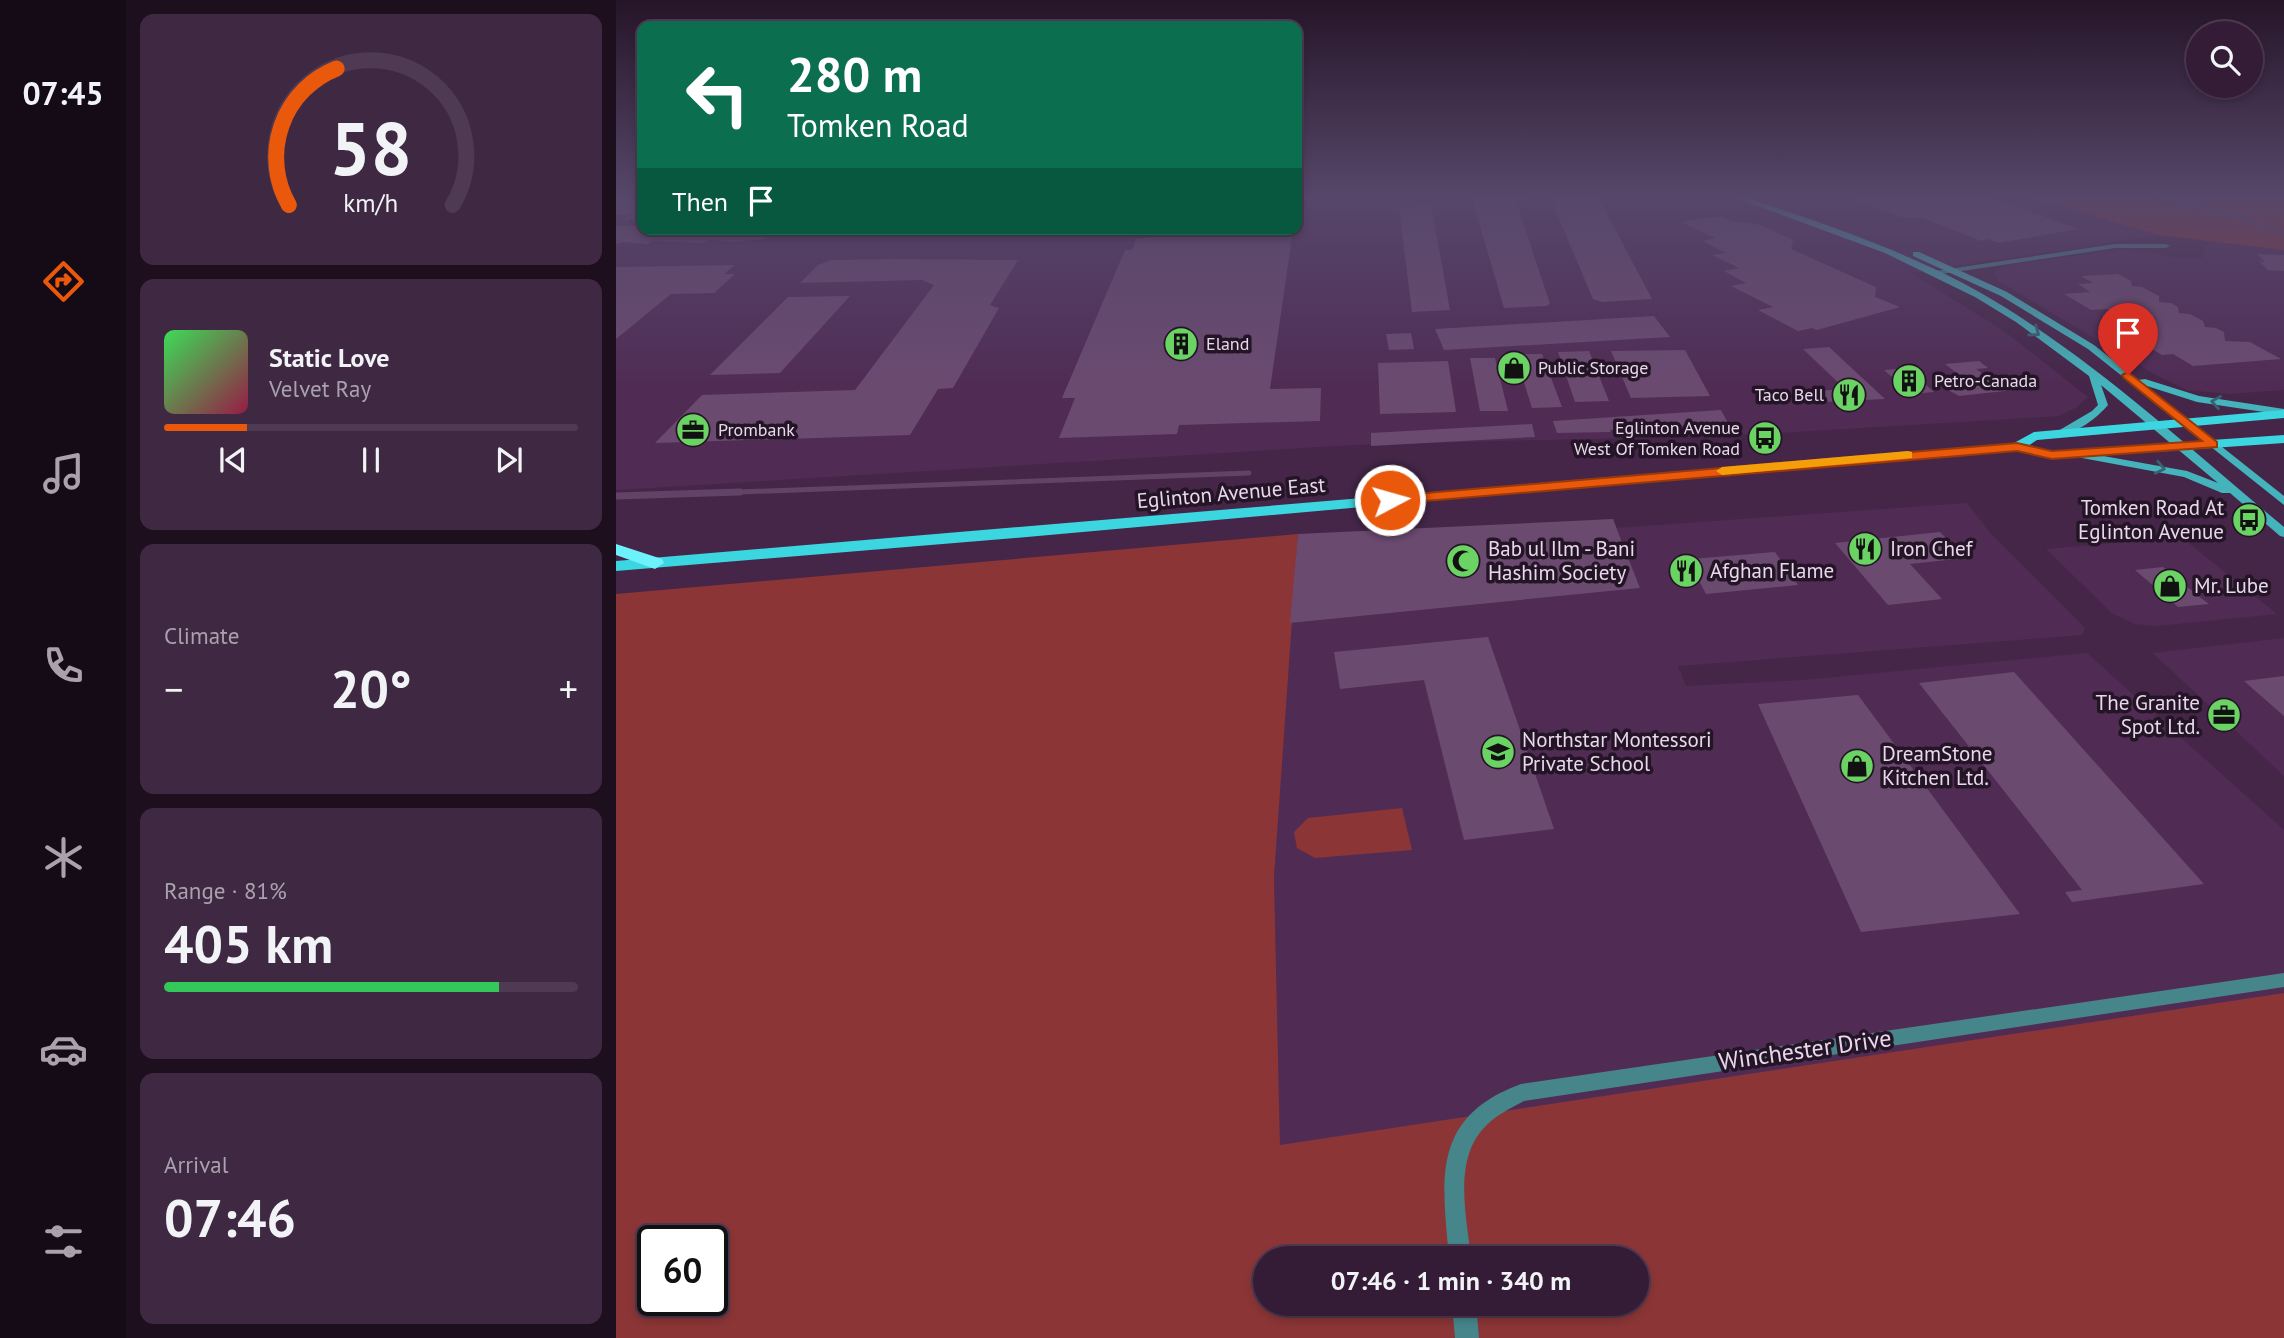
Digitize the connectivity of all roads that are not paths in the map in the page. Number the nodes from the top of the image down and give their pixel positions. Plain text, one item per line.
1 (1899, 257) edge
2 (1924, 257) edge
3 (2039, 257) edge
4 (1956, 270) junction
5 (1935, 273) junction
6 (2090, 373) junction
7 (2128, 375) junction
8 (2284, 413) edge
9 (2186, 424) junction
10 (2159, 425) junction
11 (2062, 433) junction
12 (2284, 439) edge
13 (2213, 444) junction
14 (2182, 446) junction
15 (2017, 447) junction
16 (2068, 453) junction
17 (2239, 497) junction
18 (2284, 502) edge
19 (2284, 533) edge
20 (616, 549) edge
21 (655, 563) junction
22 (616, 566) edge
23 (2284, 980) edge
24 (1459, 1246) edge
25 (1465, 1316) edge
26 (1468, 1338) edge

1 - 5 main road
2 - 4 main road
3 - 4 street
4 - 5 street
4 - 7 main road
5 -> 6 main road
6 - 10 main road
6 - 11 main road
8 -> 7 main road
7 - 9 main road
8 - 9 main road, Eglinton Avenue East
9 - 10 main road, Eglinton Avenue East
9 - 13 main road
10 - 11 main road, Eglinton Avenue East
10 - 14 main road
11 - 15 main road, Eglinton Avenue East
12 - 13 main road, Eglinton Avenue East
13 - 14 main road, Eglinton Avenue East
13 - 18 main road
14 - 16 main road, Eglinton Avenue East
14 - 17 main road
15 - 16 main road, Eglinton Avenue East
15 - 21 main road, Eglinton Avenue East
16 -> 17 main road
17 - 19 main road
20 - 21 highway
21 - 22 main road, Eglinton Avenue East
23 - 24 street, Winchester Drive
25 - 26 street

